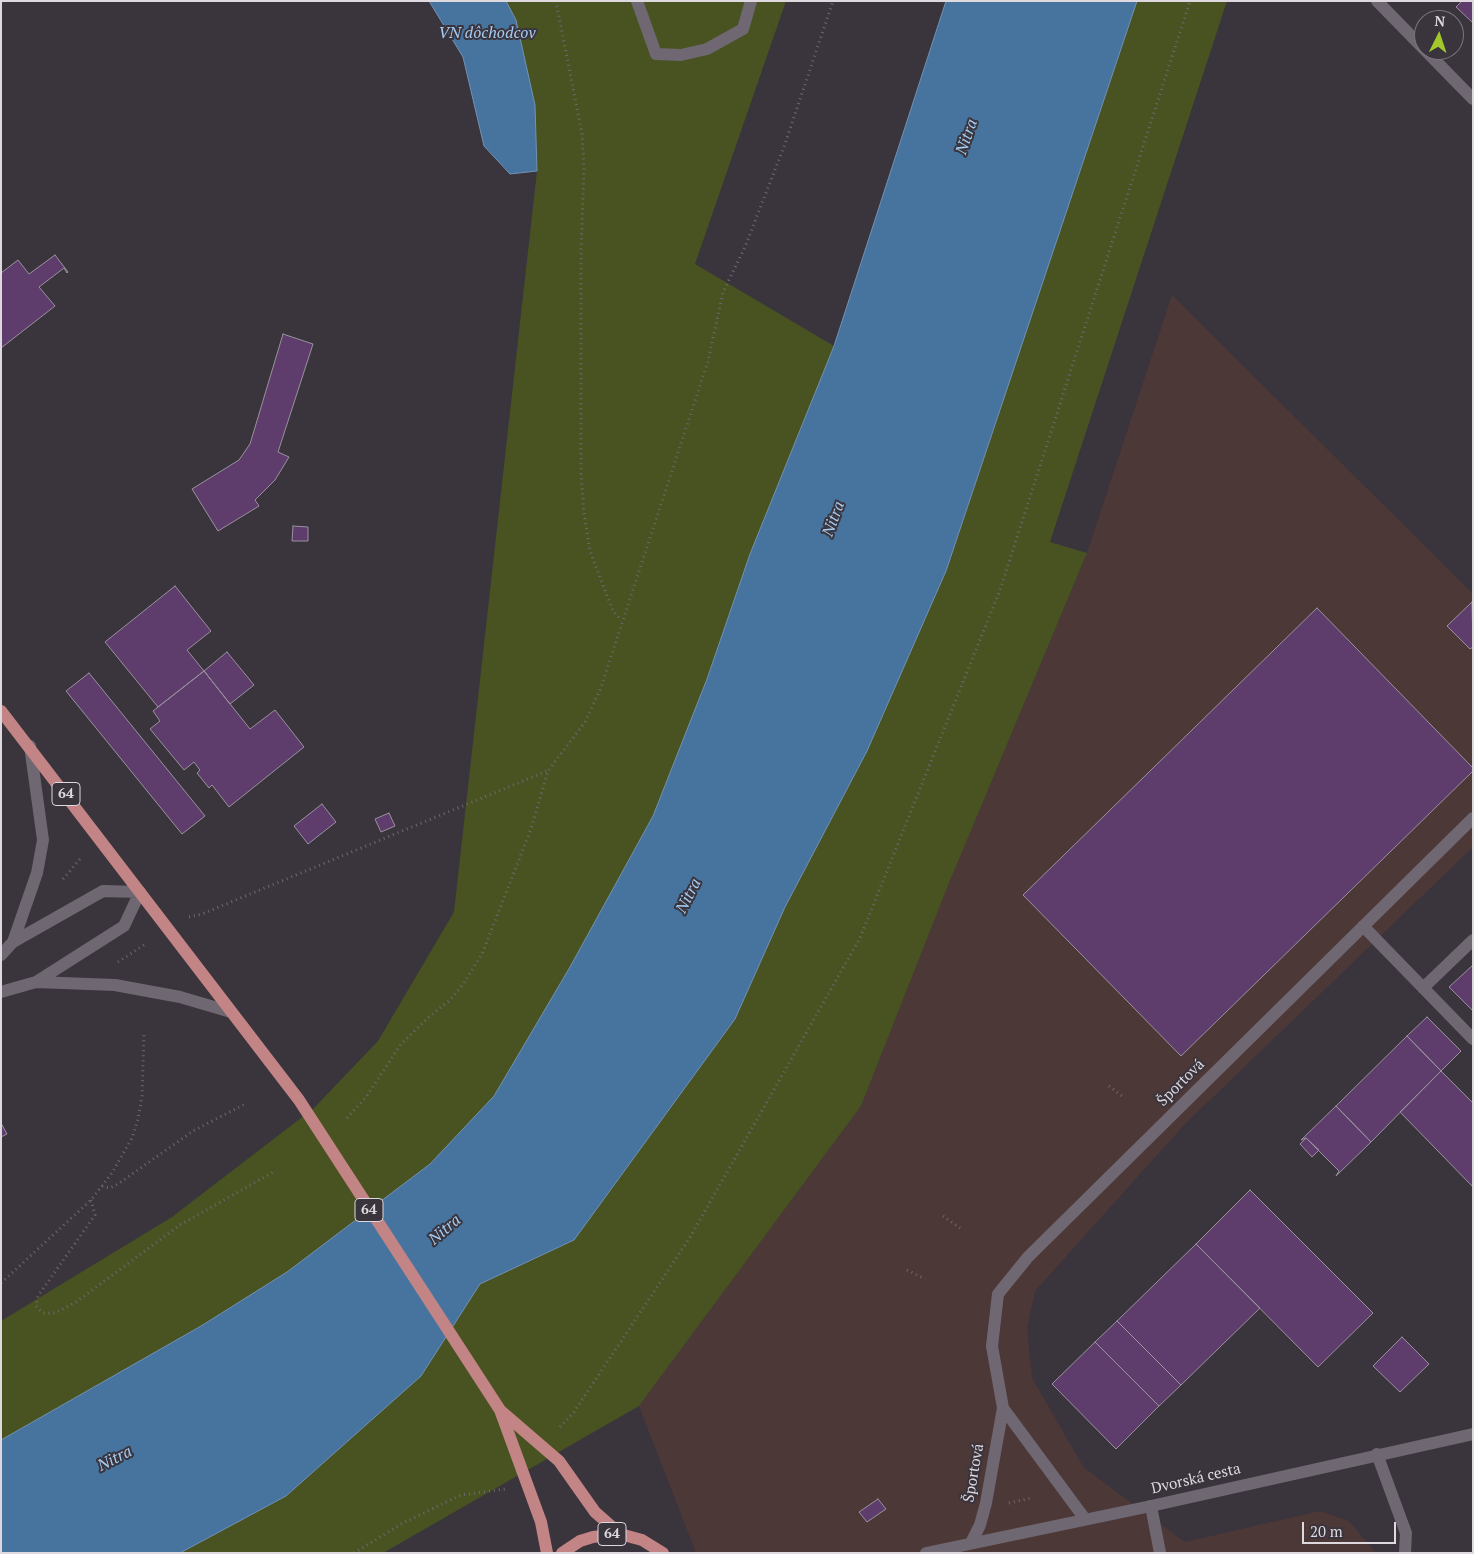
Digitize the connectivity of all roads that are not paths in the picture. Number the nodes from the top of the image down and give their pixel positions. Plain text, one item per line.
1 (637, 1) edge
2 (751, 1) edge
3 (1377, 1) edge
4 (1414, 40) edge
5 (1434, 60) edge
6 (1473, 99) edge
7 (1, 711) edge
8 (30, 746) junction
9 (1473, 818) edge
10 (140, 892) junction
11 (1363, 926) junction
12 (1473, 940) edge
13 (13, 942) junction
14 (1, 955) edge
15 (36, 982) junction
16 (1423, 988) junction
17 (1, 992) edge
18 (231, 1012) junction
19 (1473, 1039) edge
20 (1003, 1408) junction
21 (500, 1410) junction
22 (1473, 1434) edge
23 (1377, 1454) junction
24 (1151, 1506) junction
25 (1085, 1519) junction
26 (620, 1534) junction
27 (971, 1543) junction
28 (547, 1553) edge
29 (562, 1553) edge
30 (663, 1553) edge
31 (926, 1553) edge
32 (1160, 1553) edge
33 (1405, 1553) edge

1 - 2 street
3 - 4 street
5 - 6 street
7 - 8 main road, 64
8 - 10 main road, 64
8 - 13 street
9 - 11 street, Športová
10 - 13 street
10 - 15 street
10 - 18 main road, 64
11 - 16 street
11 - 20 street, Športová
12 - 16 street
13 - 14 street
15 - 17 street
15 - 18 street
16 - 19 street
18 - 21 main road, 64
20 - 25 street, Športová
20 - 27 street, Športová
21 - 26 main road, 64
21 - 28 main road, 64
22 - 23 street, Dvorská cesta
23 - 24 street, Dvorská cesta
23 - 33 street
24 - 25 street, Dvorská cesta
24 - 32 street
25 - 27 street, Dvorská cesta
26 - 29 main road, 64
26 - 30 main road, 64
27 - 31 street, Dvorská cesta

